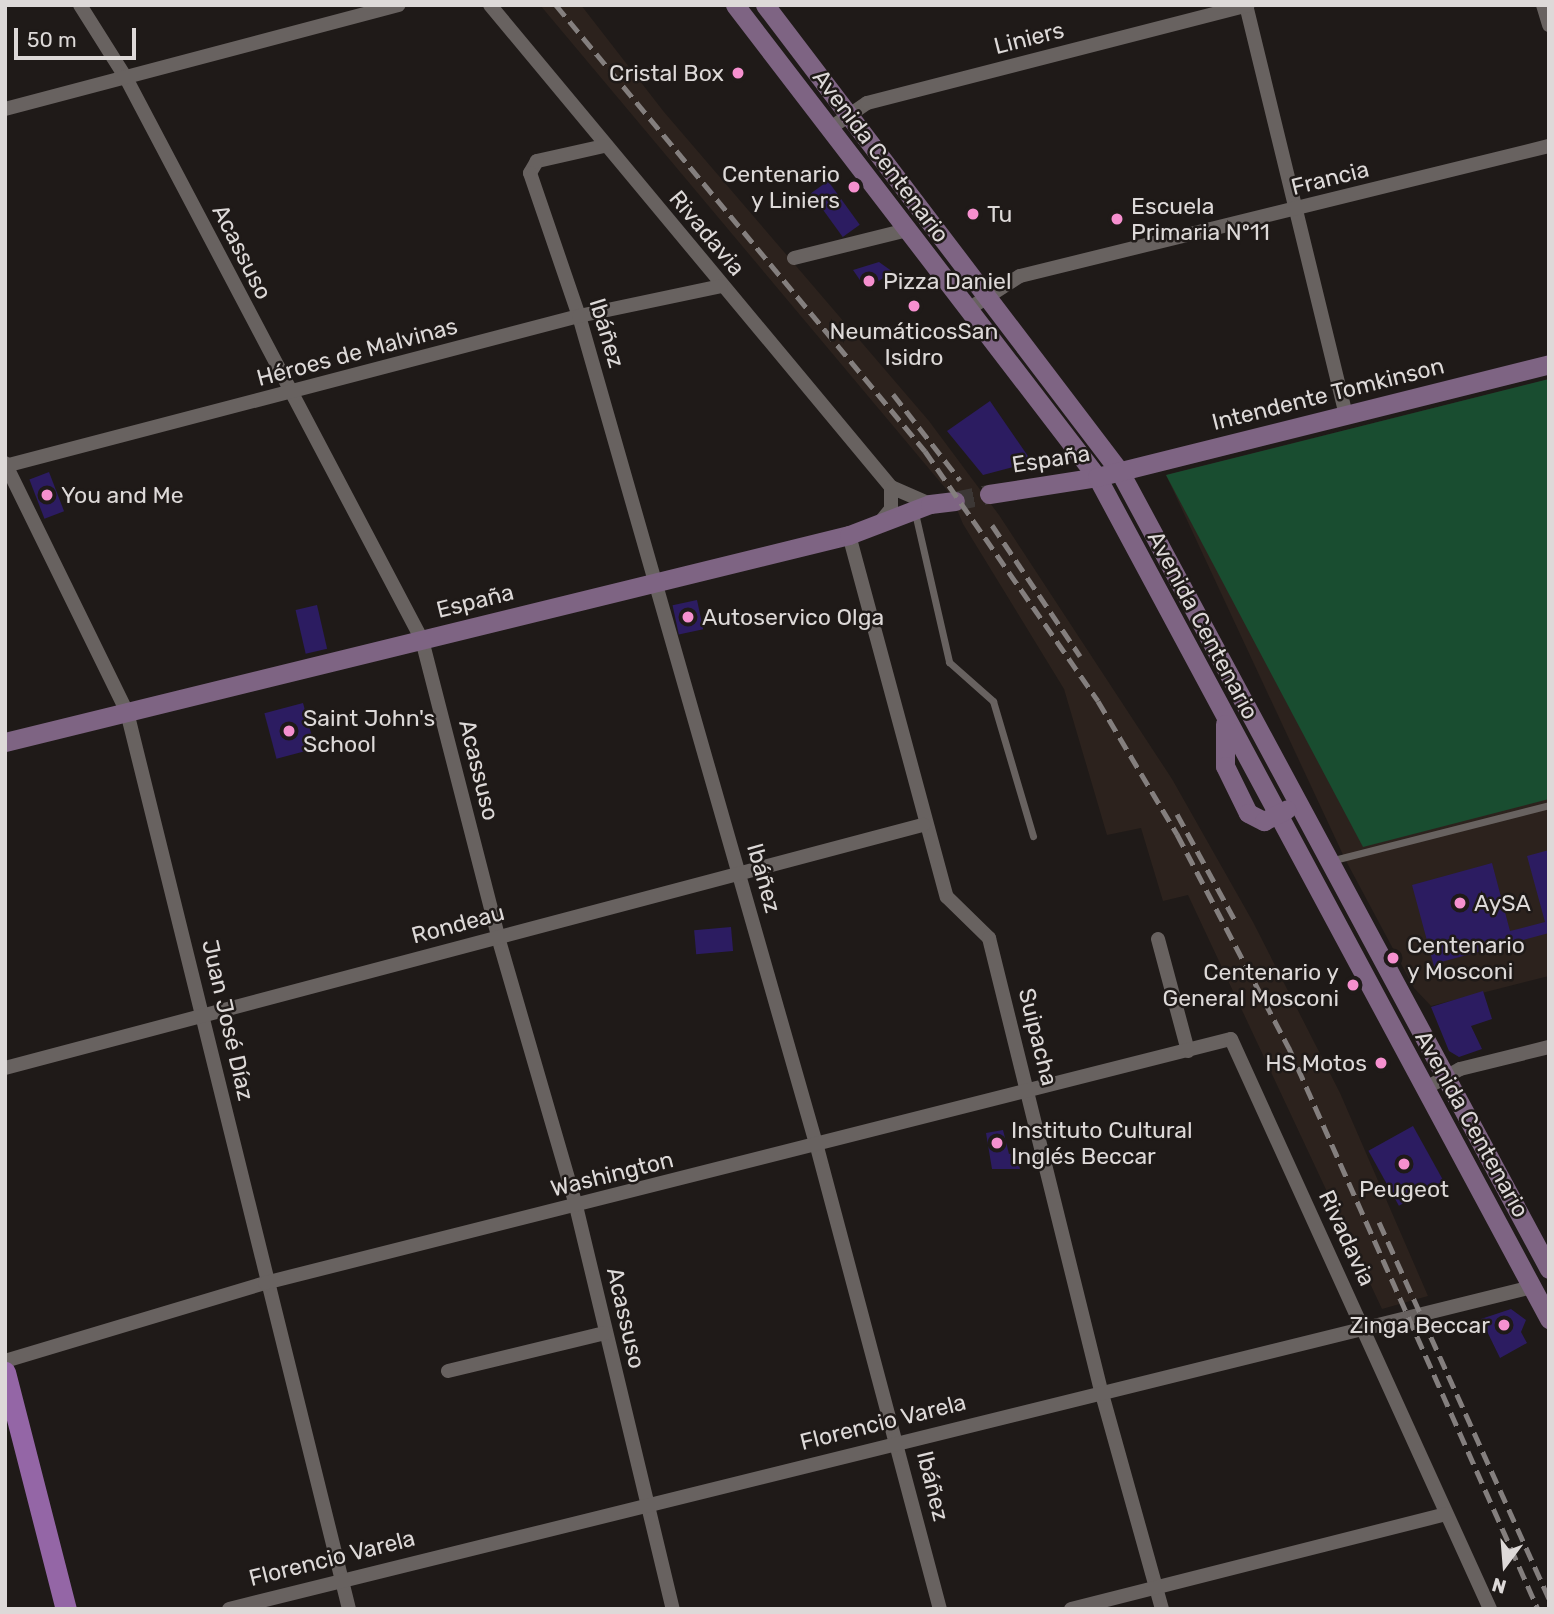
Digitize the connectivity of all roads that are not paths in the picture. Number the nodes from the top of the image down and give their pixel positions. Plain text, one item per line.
1 (80, 5) edge
2 (399, 5) edge
3 (490, 5) edge
4 (735, 5) edge
5 (765, 5) edge
6 (1247, 5) edge
7 (1544, 5) edge
8 (1549, 25) edge
9 (126, 78) junction
10 (5, 109) edge
11 (847, 114) junction
12 (829, 129) junction
13 (604, 146) junction
14 (1549, 146) edge
15 (1295, 210) junction
16 (907, 230) junction
17 (794, 258) dead end
18 (721, 286) junction
19 (987, 295) junction
20 (967, 310) junction
21 (579, 316) junction
22 (1549, 364) edge
23 (290, 395) junction
24 (1346, 415) junction
25 (6, 465) edge
26 (1119, 472) junction
27 (1097, 477) junction
28 (891, 487) junction
29 (989, 494) tunnel mouth
30 (955, 501) tunnel mouth
31 (923, 508) junction
32 (883, 520) junction
33 (849, 535) junction
34 (655, 582) junction
35 (422, 640) junction
36 (127, 712) junction
37 (5, 742) edge
38 (1298, 804) junction
39 (1549, 805) edge
40 (1275, 815) junction
41 (923, 825) junction
42 (1033, 836) dead end
43 (1329, 862) junction
44 (739, 873) junction
45 (498, 937) junction
46 (1158, 939) dead end
47 (205, 1016) junction
48 (1231, 1039) joint
49 (1549, 1047) edge
50 (1188, 1051) junction
51 (5, 1068) edge
52 (1444, 1077) junction
53 (1424, 1089) junction
54 (1029, 1094) junction
55 (817, 1147) junction
56 (576, 1206) junction
57 (1549, 1269) edge
58 (265, 1283) junction
59 (1541, 1285) edge
60 (1549, 1319) edge
61 (1364, 1330) junction
62 (605, 1333) junction
63 (5, 1361) edge
64 (448, 1371) dead end
65 (5, 1372) edge
66 (1102, 1394) junction
67 (898, 1443) junction
68 (648, 1505) junction
69 (1446, 1514) junction
70 (341, 1581) junction
71 (1156, 1587) junction
72 (66, 1609) edge
73 (229, 1609) edge
74 (349, 1609) edge
75 (673, 1609) edge
76 (940, 1609) edge
77 (1071, 1609) edge
78 (1162, 1609) edge
79 (1490, 1609) edge

1 - 9 street, Acassuso
2 - 9 street
3 - 13 street, Rivadavia
4 - 12 main road, Avenida Centenario
5 - 11 main road, Avenida Centenario
6 - 11 street, Liniers
6 - 15 street
7 - 8 street
9 - 10 street
9 - 23 street, Acassuso
11 - 12 street, Liniers
11 - 19 main road, Avenida Centenario
12 - 16 main road, Avenida Centenario
13 - 18 street, Rivadavia
13 - 21 street, Ibáñez
14 - 15 street, Francia
15 - 19 street, Francia
15 - 24 street
16 - 17 street
16 - 20 main road, Avenida Centenario
18 - 21 street, Héroes de Malvinas
18 - 28 street, Rivadavia
19 - 20 street, Francia
19 - 26 main road, Avenida Centenario
20 - 27 main road, Avenida Centenario
21 - 23 street, Héroes de Malvinas
21 - 34 street, Ibáñez
22 - 24 main road, Intendente Tomkinson
23 - 25 street, Héroes de Malvinas
23 - 35 street, Acassuso
24 - 26 main road, Intendente Tomkinson
25 - 36 street, Juan José Díaz
26 - 27 main road, España
26 - 38 main road, Avenida Centenario
27 - 29 main road, España
27 - 40 main road, Avenida Centenario
28 - 31 street, Rivadavia
28 - 32 street
30 - 31 main road, España
31 - 32 main road, España
31 - 42 lane
32 - 33 main road, España
33 - 34 main road, España
33 - 41 street, Suipacha
34 - 35 main road, España
34 - 44 street, Ibáñez
35 - 36 main road, España
35 - 45 street, Acassuso
36 - 37 main road, España
36 - 47 street, Juan José Díaz
38 - 40 main road
38 - 43 main road, Avenida Centenario
39 - 43 lane
40 - 53 main road, Avenida Centenario
41 - 44 street, Rondeau
41 - 54 street, Suipacha
43 - 52 main road, Avenida Centenario
44 - 45 street, Rondeau
44 - 55 street, Ibáñez
45 - 47 street, Rondeau
45 - 56 street, Acassuso
46 - 50 street
47 - 51 street, Rondeau
47 - 58 street, Juan José Díaz
48 - 50 street, Washington
48 - 61 street, Rivadavia
49 - 52 street
50 - 54 street, Washington
52 - 53 street
52 - 57 main road, Avenida Centenario
53 - 59 main road, Avenida Centenario
54 - 55 street, Washington
54 - 66 street, Suipacha
55 - 56 street, Washington
55 - 67 street, Ibáñez
56 - 58 street, Washington
56 - 62 street, Acassuso
58 - 63 street, Washington
58 - 70 street, Juan José Díaz
59 - 60 main road, Avenida Centenario
59 - 61 street, Florencio Varela
61 - 66 street, Florencio Varela
61 - 69 street, Rivadavia
62 - 64 street
62 - 68 street, Acassuso
65 - 72 main road
66 - 67 street, Florencio Varela
66 - 71 street, Suipacha
67 - 68 street, Florencio Varela
67 - 76 street, Ibáñez
68 - 70 street, Florencio Varela
68 - 75 street, Acassuso
69 - 71 street
69 - 79 street, Rivadavia
70 - 73 street, Florencio Varela
70 - 74 street, Juan José Díaz
71 - 77 street
71 - 78 street, Suipacha

